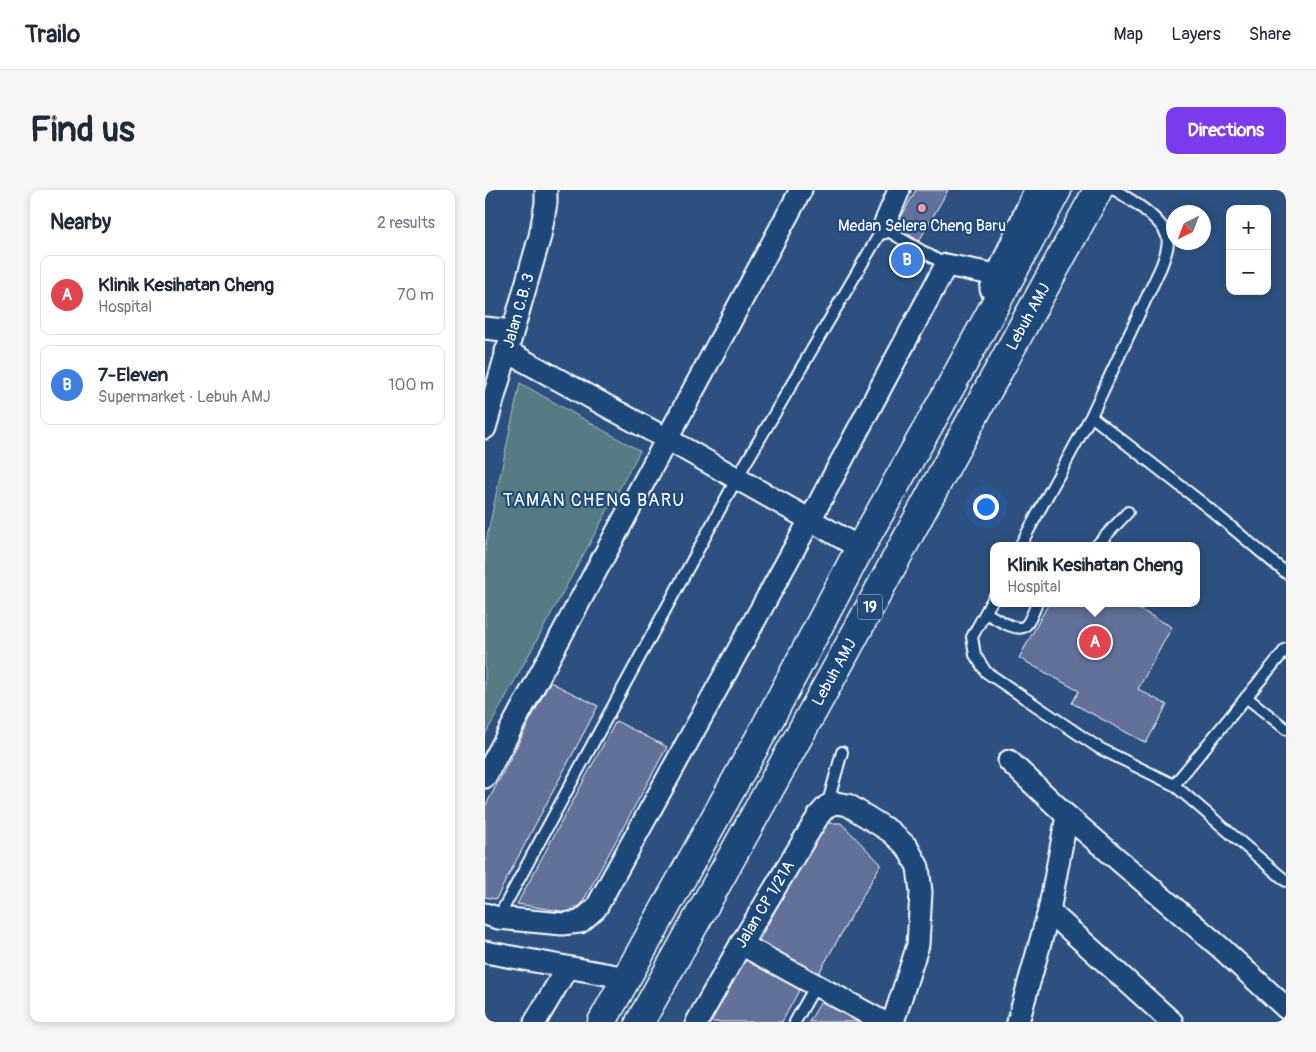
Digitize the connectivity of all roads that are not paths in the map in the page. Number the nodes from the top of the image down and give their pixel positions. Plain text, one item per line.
1 (546, 190) edge
2 (801, 190) edge
3 (899, 190) edge
4 (1035, 190) edge
5 (1057, 190) edge
6 (1098, 190) edge
7 (1115, 190) edge
8 (883, 228) junction
9 (946, 265) junction
10 (997, 275) junction
11 (485, 328) edge
12 (509, 341) junction
13 (951, 386) junction
14 (1091, 416) junction
15 (485, 428) edge
16 (667, 439) junction
17 (737, 478) junction
18 (1128, 512) dead end
19 (810, 520) junction
20 (1022, 542) edge
21 (1100, 542) edge
22 (860, 548) junction
23 (1286, 573) edge
24 (990, 606) edge
25 (1035, 607) edge
26 (986, 614) junction
27 (1286, 649) edge
28 (1247, 697) junction
29 (1286, 729) edge
30 (841, 752) dead end
31 (1009, 761) dead end
32 (485, 777) edge
33 (1174, 784) junction
34 (837, 806) junction
35 (1067, 816) junction
36 (1286, 880) edge
37 (1049, 911) junction
38 (491, 916) edge
39 (741, 944) junction
40 (489, 952) edge
41 (567, 968) junction
42 (627, 978) junction
43 (816, 985) junction
44 (1286, 1008) edge
45 (535, 1022) edge
46 (602, 1022) edge
47 (640, 1022) edge
48 (697, 1022) edge
49 (795, 1022) edge
50 (883, 1022) edge
51 (893, 1022) edge
52 (1018, 1022) edge
53 (1172, 1022) edge

1 - 12 street, Jalan C.B. 3
2 - 16 street
3 - 8 street
4 - 10 street
5 - 13 highway, 19
6 - 47 highway, Lebuh AMJ / 19
7 - 14 lane
8 - 9 lane
8 - 17 lane
9 - 10 street
9 - 19 street
10 - 13 street
11 - 12 street
12 - 15 street, Jalan C.B. 3
12 - 16 street
13 - 22 highway, 19
14 - 20 lane
14 - 23 lane
16 - 17 street
16 - 32 street
17 - 19 street
17 - 38 lane
18 - 21 lane
19 - 22 street
19 - 38 street
22 - 42 highway, 19
24 - 26 lane
25 - 26 lane
26 - 33 lane
27 - 28 lane
28 - 29 lane
28 - 33 lane
30 - 34 lane
31 - 35 street
33 - 36 lane
34 - 39 street, Jalan CP 1/21A
34 - 51 street
35 - 37 street
35 - 44 street
37 - 52 street
37 - 53 street
38 - 40 street
39 - 43 street
39 - 48 street, Jalan CP 1/21A
40 - 41 street
41 - 42 street
41 - 45 street
42 - 46 highway, 19
43 - 49 lane
43 - 50 street

